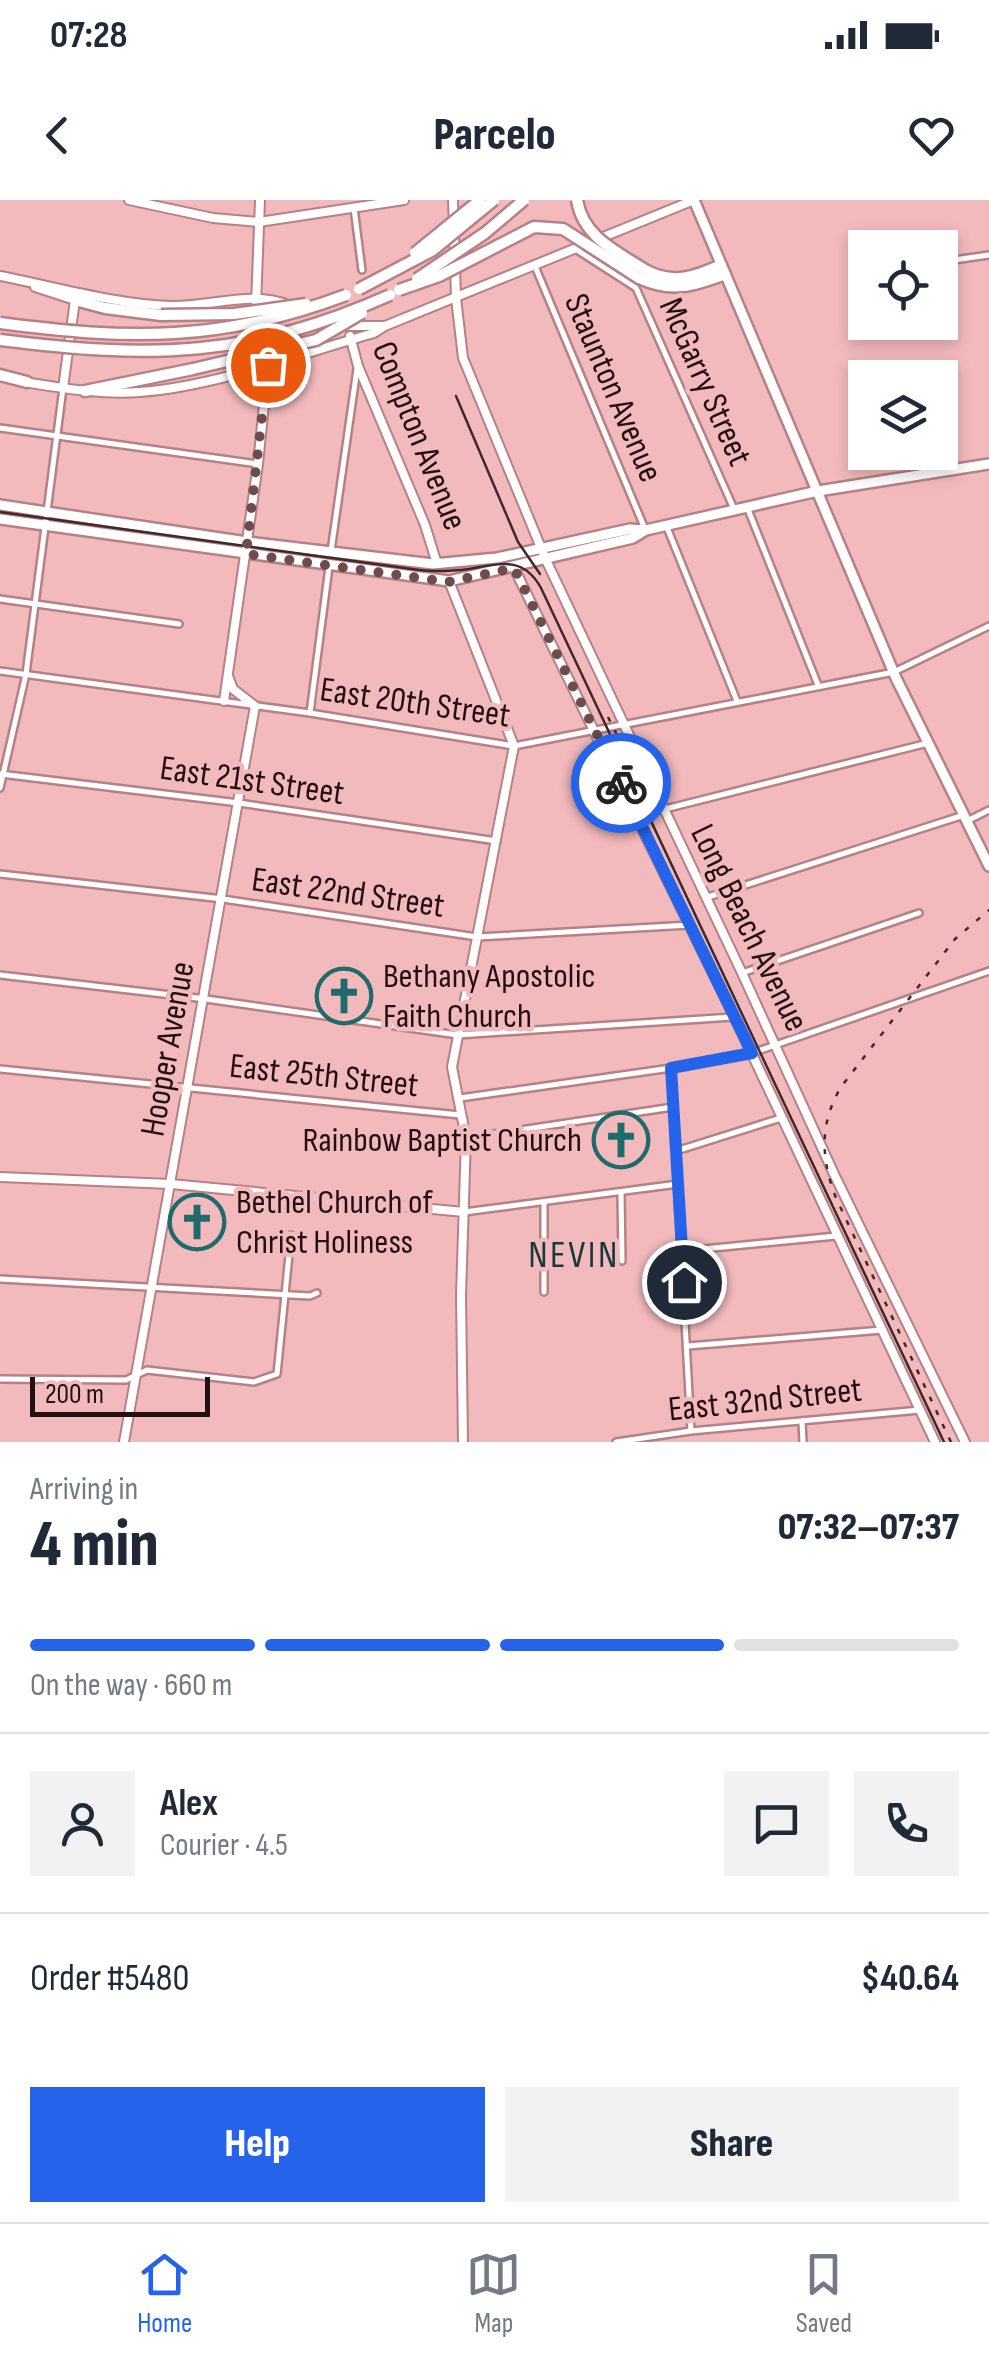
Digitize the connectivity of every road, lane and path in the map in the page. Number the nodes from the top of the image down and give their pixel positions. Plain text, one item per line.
1 (129, 200) edge
2 (260, 200) edge
3 (404, 200) edge
4 (453, 200) edge
5 (480, 200) edge
6 (494, 200) edge
7 (524, 200) edge
8 (577, 200) edge
9 (694, 200) edge
10 (354, 208) junction
11 (259, 222) junction
12 (575, 248) junction
13 (989, 255) edge
14 (958, 259) edge
15 (534, 264) junction
16 (723, 269) junction
17 (362, 270) dead end
18 (642, 274) junction
19 (4, 276) edge
20 (359, 290) junction
21 (395, 292) junction
22 (346, 295) junction
23 (456, 298) junction
24 (75, 300) junction
25 (255, 300) junction
26 (0, 323) edge
27 (386, 326) junction
28 (350, 328) junction
29 (0, 340) edge
30 (350, 340) junction
31 (268, 365) junction
32 (358, 366) junction
33 (0, 377) edge
34 (27, 382) joint
35 (63, 388) junction
36 (84, 390) junction
37 (0, 428) edge
38 (57, 436) junction
39 (258, 464) junction
40 (989, 464) edge
41 (818, 492) junction
42 (0, 505) edge
43 (747, 507) junction
44 (734, 509) junction
45 (48, 512) junction
46 (0, 519) edge
47 (46, 525) junction
48 (666, 525) junction
49 (646, 530) junction
50 (247, 542) junction
51 (541, 548) junction
52 (527, 551) junction
53 (331, 552) junction
54 (246, 554) junction
55 (546, 560) junction
56 (438, 564) junction
57 (329, 567) junction
58 (516, 572) junction
59 (448, 582) junction
60 (0, 599) edge
61 (36, 604) junction
62 (179, 624) dead end
63 (989, 626) edge
64 (0, 670) edge
65 (894, 672) junction
66 (26, 674) junction
67 (228, 676) junction
68 (818, 685) junction
69 (737, 701) junction
70 (224, 702) junction
71 (256, 706) junction
72 (310, 713) junction
73 (622, 725) junction
74 (595, 730) junction
75 (928, 744) junction
76 (514, 746) junction
77 (1, 774) edge
78 (0, 788) edge
79 (239, 803) junction
80 (662, 809) junction
81 (989, 810) edge
82 (966, 818) junction
83 (497, 841) junction
84 (989, 866) edge
85 (0, 874) edge
86 (705, 898) junction
87 (222, 899) junction
88 (919, 913) dead end
89 (690, 925) junction
90 (478, 937) junction
91 (989, 971) edge
92 (742, 973) junction
93 (0, 975) edge
94 (206, 999) junction
95 (734, 1016) junction
96 (458, 1034) junction
97 (776, 1045) junction
98 (752, 1053) junction
99 (671, 1068) junction
100 (0, 1070) edge
101 (188, 1088) junction
102 (460, 1098) junction
103 (673, 1107) junction
104 (464, 1115) junction
105 (781, 1118) junction
106 (466, 1138) junction
107 (676, 1151) junction
108 (0, 1177) edge
109 (171, 1184) junction
110 (678, 1184) junction
111 (621, 1192) junction
112 (544, 1204) junction
113 (464, 1212) junction
114 (292, 1234) dead end
115 (836, 1236) junction
116 (682, 1250) junction
117 (622, 1260) dead end
118 (0, 1279) edge
119 (154, 1285) junction
120 (544, 1292) dead end
121 (285, 1294) junction
122 (317, 1294) dead end
123 (882, 1330) junction
124 (688, 1346) junction
125 (137, 1375) junction
126 (0, 1379) edge
127 (920, 1410) junction
128 (802, 1421) junction
129 (691, 1431) junction
130 (124, 1442) edge
131 (463, 1442) edge
132 (616, 1442) edge
133 (804, 1442) edge
134 (936, 1442) edge
135 (964, 1442) edge

1 - 11 street
2 - 11 street
3 - 10 street
4 - 23 street, Long Beach Avenue
5 - 20 highway, bridge
6 - 20 highway, bridge
7 - 21 highway, bridge
8 - 18 highway, bridge
9 - 12 street
9 - 16 main road
10 - 11 street
10 - 17 street
11 - 25 street
12 - 15 street
12 - 44 street, McGarry Street
13 - 14 street
15 - 23 street
15 - 49 street, Staunton Avenue
16 - 18 highway
16 - 41 main road
18 - 21 highway, bridge
19 - 24 street
19 - 25 street
20 - 22 highway, bridge
21 - 29 highway, bridge
21 - 36 highway, bridge
22 - 24 highway, bridge
22 - 26 highway, bridge
23 - 27 street
23 - 51 street, Long Beach Avenue
24 - 35 street
25 - 28 street
25 - 31 street
27 - 28 street
27 - 30 street
28 - 30 street, Compton Avenue
30 - 31 street
30 - 32 street, Compton Avenue
31 - 36 street
31 - 39 street
32 - 53 street
32 - 56 street, Compton Avenue
33 - 34 highway
34 - 35 street
35 - 36 street
35 - 38 street
37 - 38 street
38 - 39 street
38 - 45 street
39 - 50 street
40 - 41 main road
41 - 43 main road
41 - 65 main road
42 - 45 main road
43 - 44 main road
43 - 68 street, McGarry Street
44 - 48 main road
45 - 47 street
45 - 50 main road
46 - 47 main road
47 - 54 main road
47 - 61 street
48 - 49 main road
48 - 69 street, Staunton Avenue
49 - 51 main road
49 - 55 main road
50 - 53 main road
50 - 54 street
51 - 52 main road
51 - 55 street, Long Beach Avenue
52 - 56 main road
52 - 58 main road
53 - 56 main road
54 - 57 main road
54 - 67 street
55 - 58 main road
55 - 73 street, Long Beach Avenue
57 - 59 main road
57 - 72 street
58 - 59 main road
58 - 74 street, Long Beach Avenue
59 - 76 street, Compton Avenue
60 - 61 street
61 - 62 street
61 - 66 street
63 - 65 street, East 20th Street
64 - 66 street, East 20th Street
65 - 68 street, East 20th Street
65 - 75 main road
66 - 70 street, East 20th Street
66 - 77 street
67 - 70 street
67 - 71 street
68 - 69 street, East 20th Street
69 - 73 street, East 20th Street
70 - 71 street, East 20th Street
71 - 72 street, East 20th Street
71 - 79 street, Hooper Avenue
72 - 76 street, East 20th Street
73 - 74 street, East 20th Street
73 - 80 street, Long Beach Avenue
74 - 76 street, East 20th Street
74 - 89 street, Long Beach Avenue
75 - 80 street
75 - 82 main road
76 - 83 street
77 - 78 street
77 - 79 street, East 21st Street
79 - 83 street, East 21st Street
79 - 87 street, Hooper Avenue
80 - 86 street, Long Beach Avenue
81 - 82 street
82 - 84 main road
82 - 86 street
83 - 90 street
85 - 87 street, East 22nd Street
86 - 92 street, Long Beach Avenue
87 - 90 street, East 22nd Street
87 - 94 street, Hooper Avenue
88 - 92 street
89 - 90 street, East 22nd Street
89 - 95 street, Long Beach Avenue
90 - 96 street
91 - 97 street
92 - 97 street, Long Beach Avenue
93 - 94 street
94 - 96 street
94 - 101 street, Hooper Avenue
95 - 96 street
95 - 98 street, Long Beach Avenue
96 - 102 street
97 - 98 street
97 - 135 street, Long Beach Avenue
98 - 99 street
98 - 105 street, Long Beach Avenue
99 - 102 street
99 - 103 street
100 - 101 street, East 25th Street
101 - 104 street, East 25th Street
101 - 109 street, Hooper Avenue
102 - 104 street
103 - 106 street
103 - 107 street
104 - 106 street
105 - 107 street
105 - 115 street, Long Beach Avenue
106 - 113 street
107 - 110 street
108 - 109 street
109 - 113 street
109 - 119 street, Hooper Avenue
110 - 111 street
110 - 116 street
111 - 112 street
111 - 117 street
112 - 113 street
112 - 120 street
113 - 131 street
114 - 121 street
115 - 116 street
115 - 123 street, Long Beach Avenue
116 - 124 street
118 - 119 street
119 - 121 street
119 - 125 street, Hooper Avenue
121 - 122 street
121 - 125 street
123 - 124 street
123 - 127 street, Long Beach Avenue
124 - 129 street
125 - 126 street
125 - 130 street, Hooper Avenue
127 - 128 street, East 32nd Street
127 - 134 street, Long Beach Avenue
128 - 129 street, East 32nd Street
128 - 133 street
129 - 132 street, East 32nd Street

